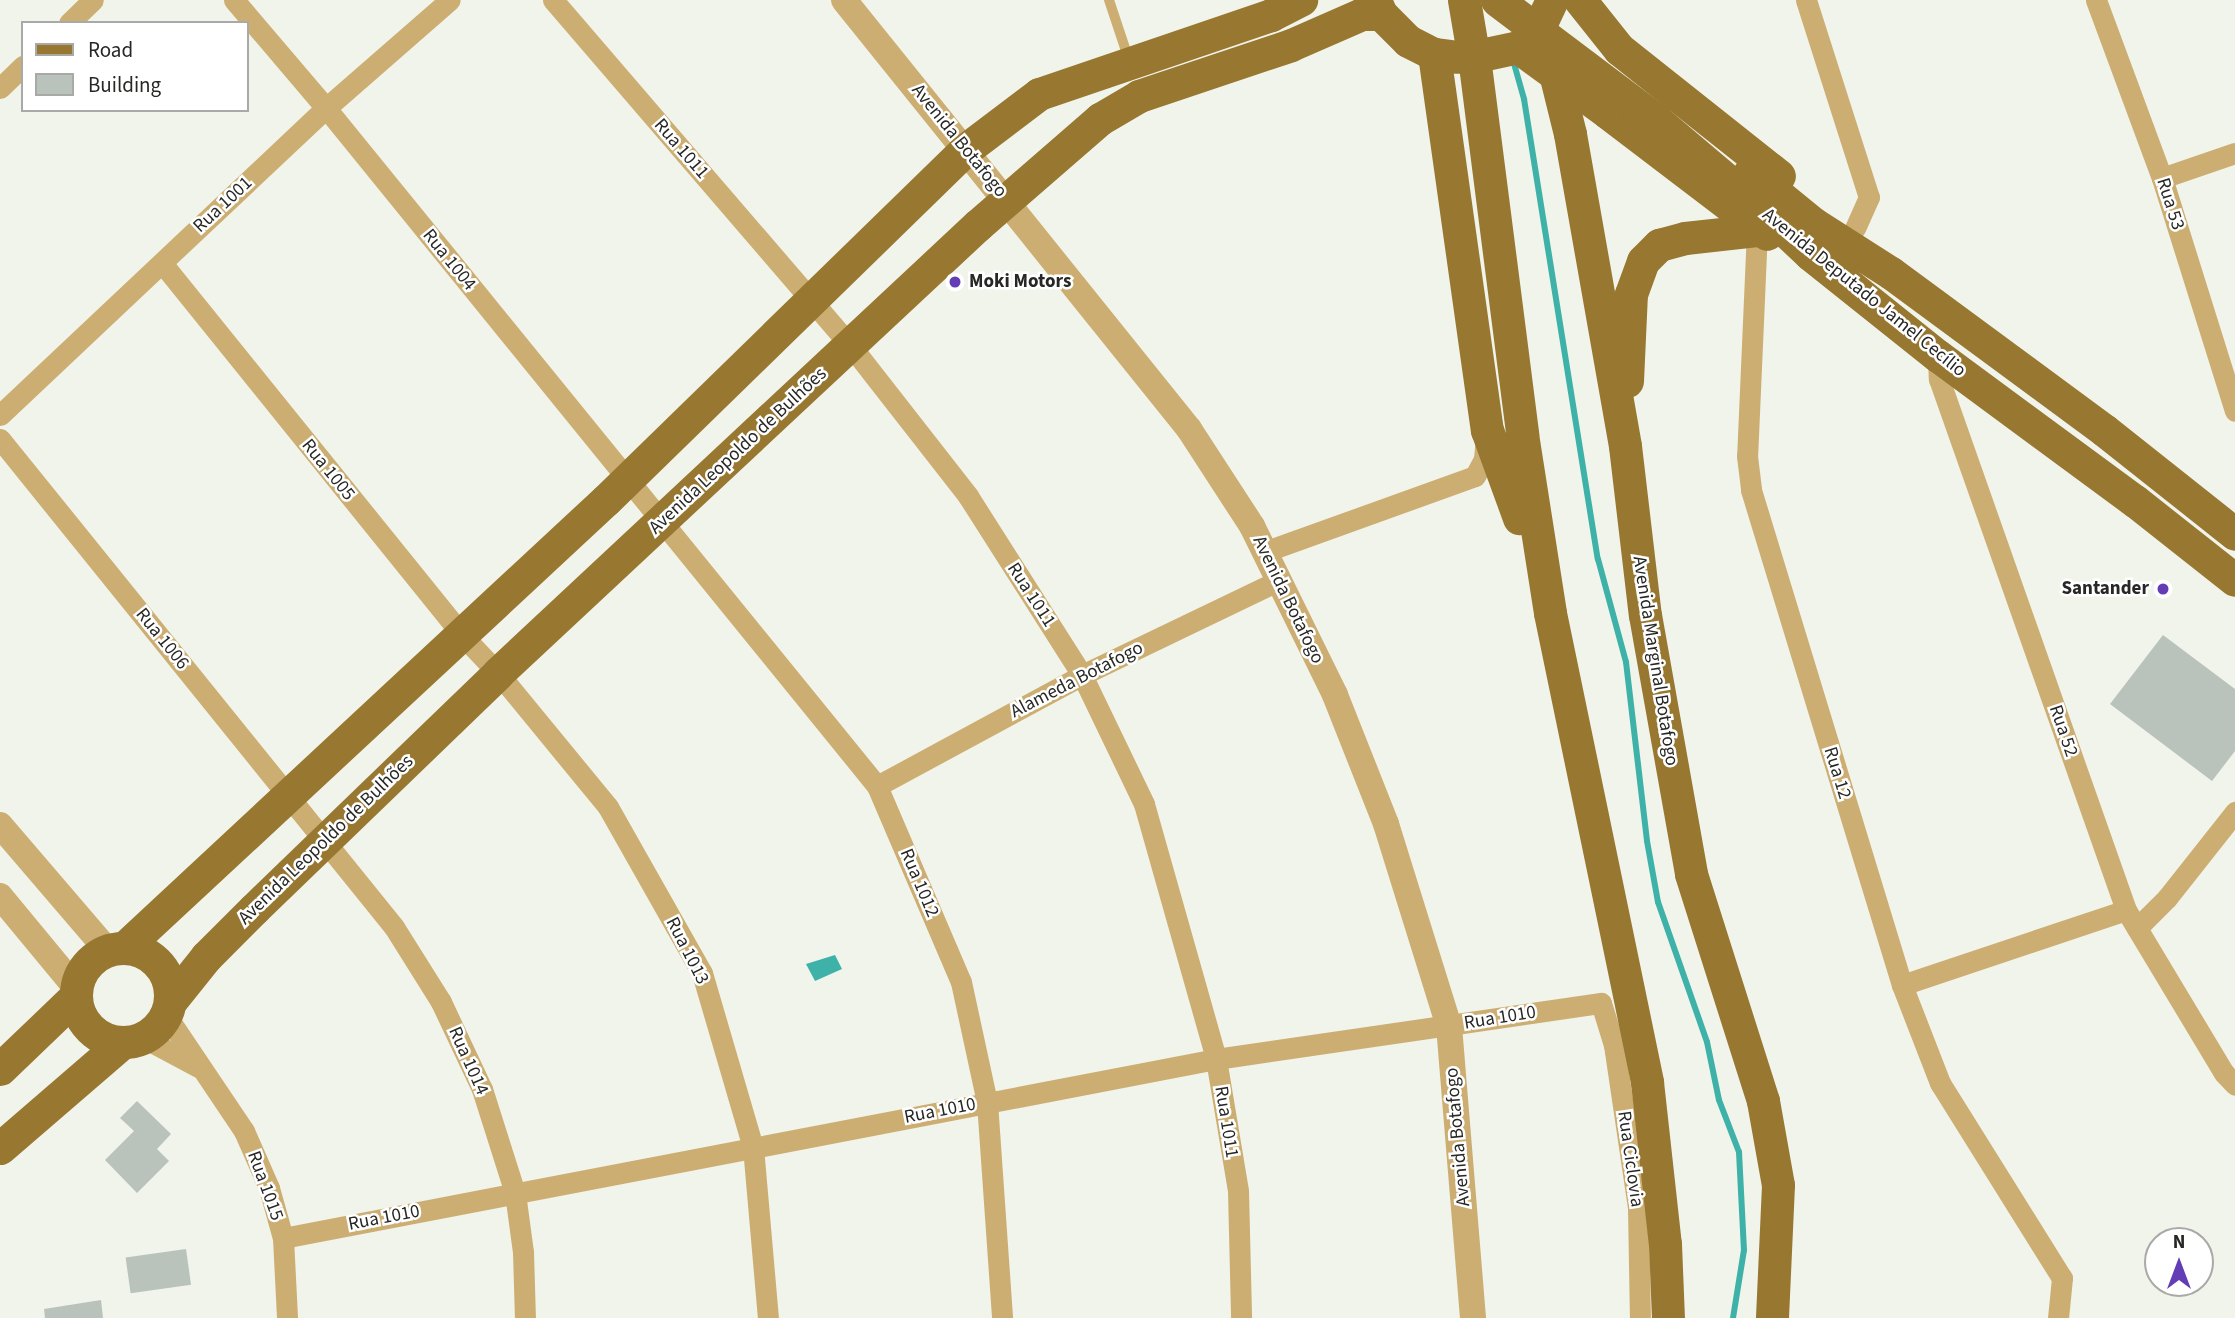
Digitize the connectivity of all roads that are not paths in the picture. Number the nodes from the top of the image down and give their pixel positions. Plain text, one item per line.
1 (93, 0) edge
2 (234, 0) edge
3 (450, 0) edge
4 (553, 0) edge
5 (844, 0) edge
6 (1109, 0) edge
7 (1301, 0) edge
8 (1464, 0) edge
9 (1497, 0) edge
10 (1524, 0) edge
11 (1538, 0) edge
12 (1552, 0) edge
13 (1580, 0) edge
14 (1805, 0) edge
15 (2096, 0) edge
16 (1378, 7) edge
17 (71, 21) edge
18 (1518, 47) junction
19 (1434, 54) junction
20 (1131, 64) junction
21 (21, 68) edge
22 (0, 88) edge
23 (327, 108) junction
24 (965, 150) junction
25 (2235, 153) edge
26 (2162, 178) junction
27 (1007, 199) junction
28 (1766, 225) junction
29 (1855, 228) junction
30 (162, 263) junction
31 (1891, 273) junction
32 (813, 302) junction
33 (850, 346) junction
34 (1938, 356) junction
35 (2235, 411) edge
36 (0, 415) edge
37 (1487, 430) junction
38 (0, 439) edge
39 (1625, 446) junction
40 (628, 478) junction
41 (661, 522) junction
42 (2235, 534) edge
43 (1264, 552) junction
44 (1279, 580) junction
45 (2235, 580) edge
46 (1550, 613) junction
47 (461, 634) junction
48 (498, 673) junction
49 (1082, 675) junction
50 (877, 786) junction
51 (286, 793) junction
52 (2235, 812) edge
53 (0, 825) edge
54 (322, 841) junction
55 (0, 896) edge
56 (2131, 919) junction
57 (115, 949) junction
58 (1902, 985) junction
59 (76, 992) junction
60 (1601, 1003) joint
61 (151, 1024) junction
62 (1449, 1026) junction
63 (1216, 1059) junction
64 (200, 1068) junction
65 (0, 1069) edge
66 (2235, 1085) edge
67 (987, 1102) junction
68 (753, 1147) junction
69 (0, 1148) edge
70 (514, 1193) junction
71 (283, 1238) junction
72 (287, 1318) edge
73 (525, 1318) edge
74 (768, 1318) edge
75 (1002, 1318) edge
76 (1241, 1318) edge
77 (1473, 1318) edge
78 (1640, 1318) edge
79 (1668, 1318) edge
80 (1772, 1318) edge
81 (2058, 1318) edge

1 - 17 street
2 - 23 street, Rua 1004
3 - 23 street, Rua 1001
4 - 32 street, Rua 1011
5 - 24 street, Avenida Botafogo
6 - 20 lane
7 - 20 main road
8 - 46 main road
9 - 28 main road, Avenida Deputado Jamel Cecílio, bridge
10 - 31 main road, Avenida Deputado Jamel Cecílio
11 - 39 main road, Avenida Marginal Botafogo
12 - 18 main road, bridge
13 - 29 main road
14 - 29 street
15 - 26 street, Rua 53
16 - 19 main road
16 - 27 main road, Avenida Leopoldo de Bulhões
18 - 19 main road, bridge
18 - 28 main road, bridge
19 - 37 main road
20 - 24 main road
21 - 22 street
23 - 30 street, Rua 1001
23 - 40 street, Rua 1004
24 - 27 street, Avenida Botafogo
24 - 32 main road
25 - 26 street
26 - 35 street, Rua 53
27 - 33 main road, Avenida Leopoldo de Bulhões
27 - 43 street, Avenida Botafogo
28 - 34 main road, Avenida Deputado Jamel Cecílio
28 - 39 main road
28 - 58 street, Rua 12
29 - 31 main road
30 - 36 street, Rua 1001
30 - 47 street, Rua 1005
31 - 42 main road, Avenida Deputado Jamel Cecílio
32 - 33 street, Rua 1011
32 - 40 main road
33 - 41 main road, Avenida Leopoldo de Bulhões
33 - 49 street, Rua 1011
34 - 45 main road, Avenida Deputado Jamel Cecílio
34 - 56 street, Rua 52
37 - 43 street
37 - 46 main road
38 - 51 street, Rua 1006
39 - 80 main road, Avenida Marginal Botafogo
40 - 41 street, Rua 1004
40 - 47 main road
41 - 48 main road, Avenida Leopoldo de Bulhões
41 - 50 street, Rua 1012
43 - 44 street, Avenida Botafogo
44 - 49 street, Alameda Botafogo
44 - 62 street, Avenida Botafogo
46 - 79 main road
47 - 48 street, Rua 1005
47 - 51 main road
48 - 54 main road, Avenida Leopoldo de Bulhões
48 - 68 street, Rua 1013
49 - 50 street, Alameda Botafogo
49 - 63 street, Rua 1011
50 - 67 street, Rua 1012
51 - 54 street, Rua 1006
51 - 57 main road
52 - 56 street
53 - 57 street
54 - 61 main road, Avenida Leopoldo de Bulhões
54 - 70 street, Rua 1014
55 - 59 street
56 - 58 street
56 - 66 street, Rua 52
57 - 59 main road
57 - 61 main road
58 - 81 street, Rua 12
59 - 61 main road
59 - 65 main road
60 - 62 street, Rua 1010
60 - 78 street, Rua Ciclovia
61 - 64 street, Rua 1015
61 - 64 street, Rua 1015
61 - 69 main road, Avenida Leopoldo de Bulhões
62 - 63 street, Rua 1010
62 - 77 street, Avenida Botafogo
63 - 67 street, Rua 1010
63 - 76 street, Rua 1011
64 - 71 street, Rua 1015
67 - 68 street, Rua 1010
67 - 75 street, Rua 1012
68 - 70 street, Rua 1010
68 - 74 street, Rua 1013
70 - 71 street, Rua 1010
70 - 73 street, Rua 1014
71 - 72 street, Rua 1015

